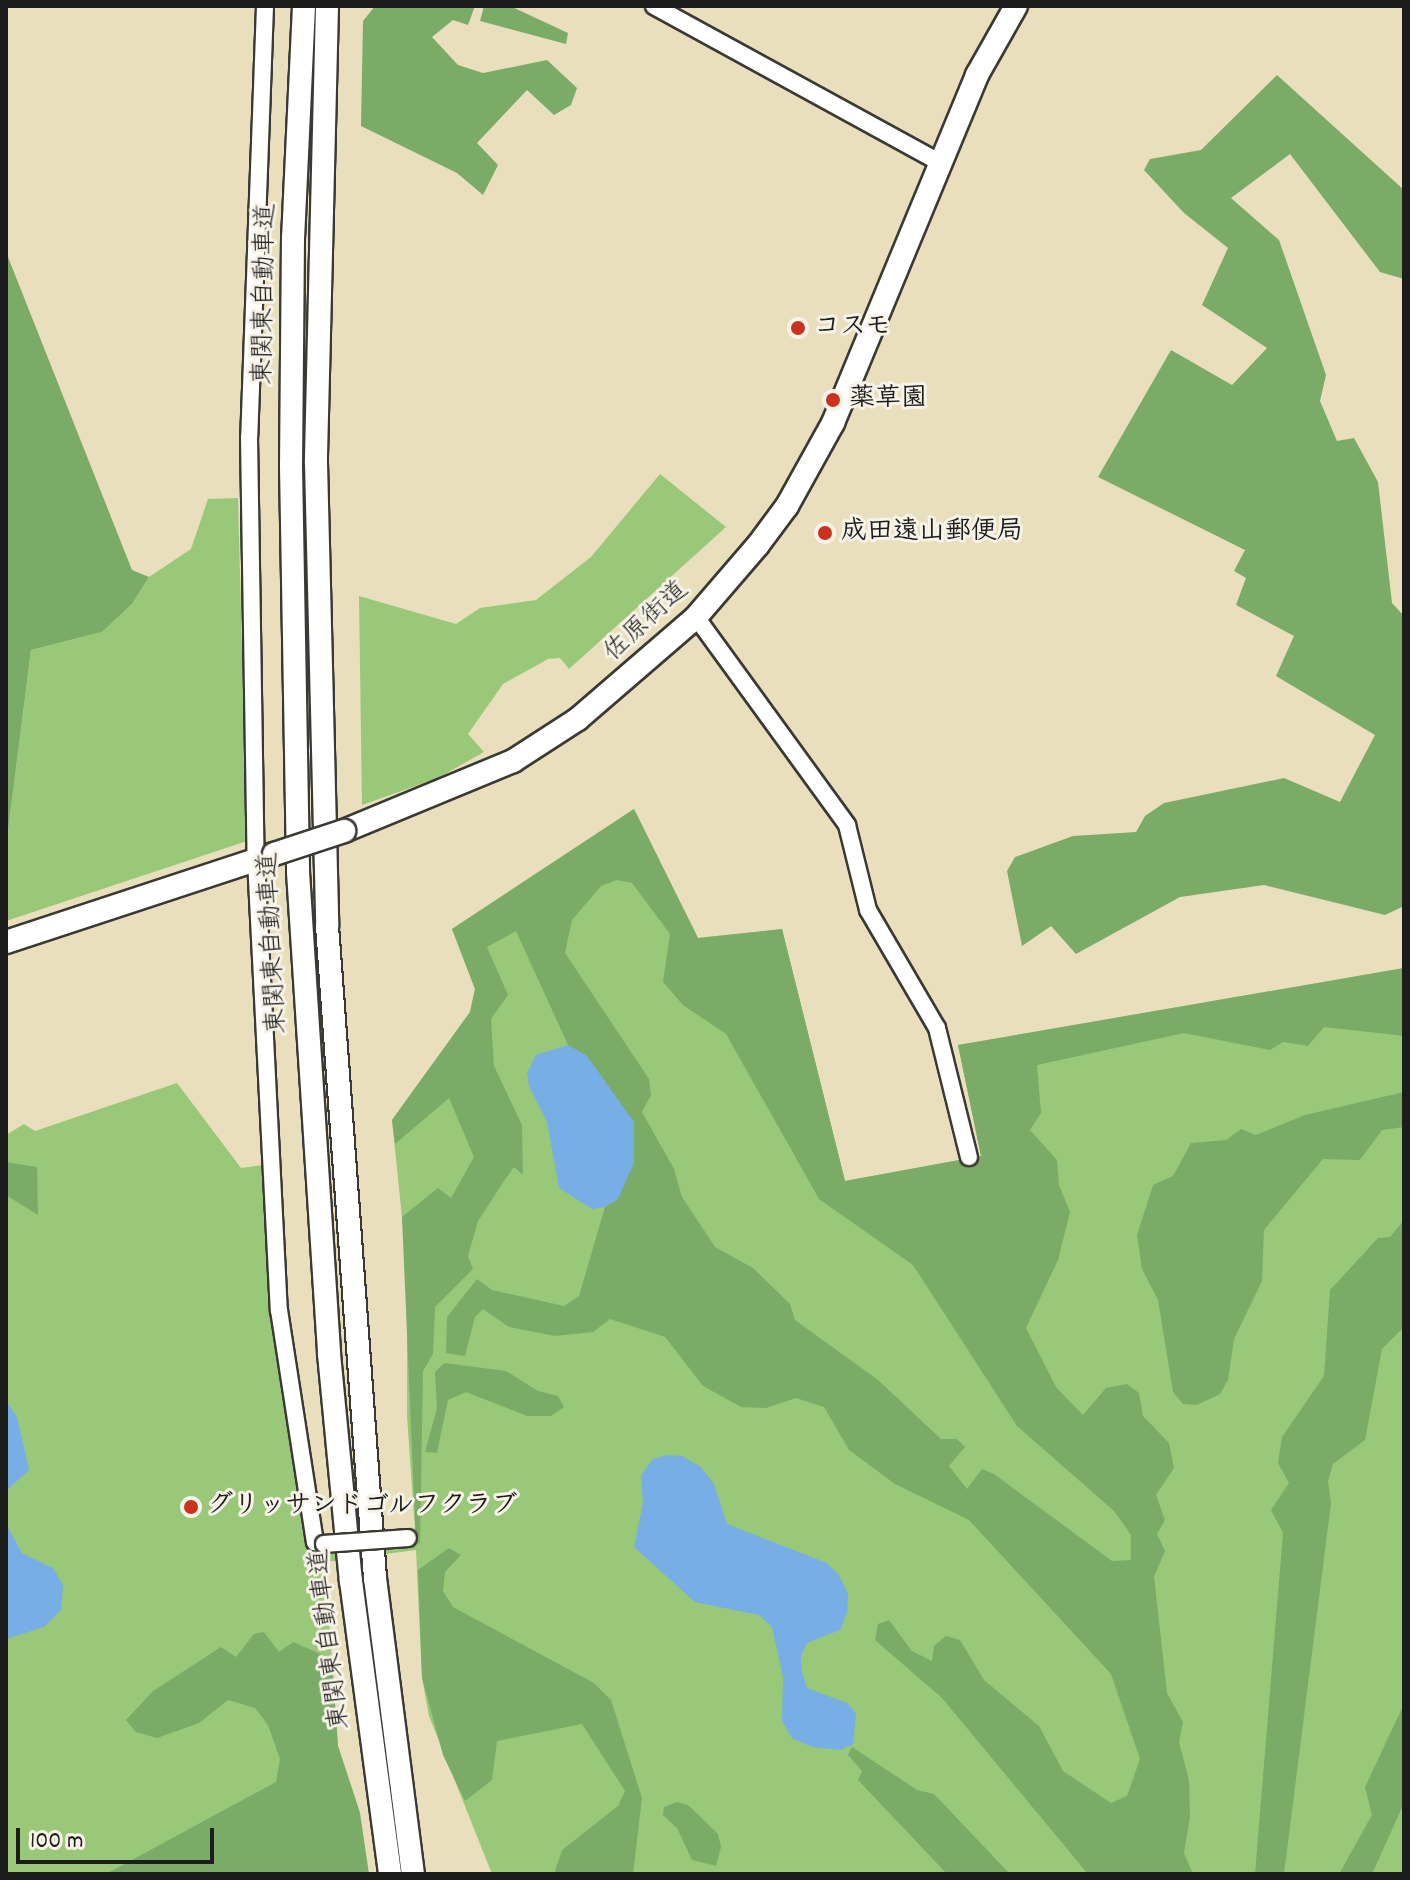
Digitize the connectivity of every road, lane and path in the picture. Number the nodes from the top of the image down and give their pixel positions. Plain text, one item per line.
1 (265, 6) edge
2 (304, 6) edge
3 (327, 6) edge
4 (654, 6) edge
5 (1016, 6) edge
6 (941, 163) junction
7 (696, 617) junction
8 (265, 857) junction
9 (6, 942) edge
10 (969, 1157) dead end
11 (408, 1538) dead end
12 (390, 1874) edge
13 (413, 1874) edge

1 - 8 street
2 - 12 highway, 東関東自動車道
3 - 13 highway, 東関東自動車道
4 - 6 street
5 - 6 highway, 佐原街道
6 - 7 highway, 佐原街道
7 - 8 highway, 佐原街道, bridge
7 - 10 street
8 - 9 highway, 佐原街道
8 - 11 street, bridge

